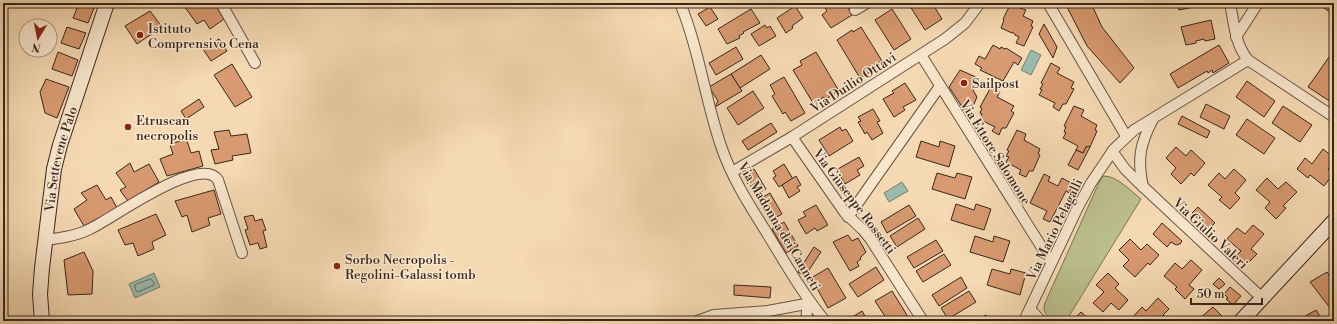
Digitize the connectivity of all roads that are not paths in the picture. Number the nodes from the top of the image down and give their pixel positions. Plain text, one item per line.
1 (107, 3) edge
2 (221, 3) edge
3 (680, 3) edge
4 (867, 3) edge
5 (980, 3) edge
6 (1048, 3) edge
7 (1230, 3) edge
8 (1258, 3) edge
9 (856, 10) dead end
10 (1236, 37) junction
11 (921, 55) junction
12 (1248, 60) junction
13 (255, 63) dead end
14 (940, 86) junction
15 (1334, 117) edge
16 (1153, 118) junction
17 (1126, 136) junction
18 (792, 137) junction
19 (1112, 152) junction
20 (732, 172) junction
21 (1142, 187) junction
22 (848, 217) junction
23 (1334, 221) edge
24 (45, 240) junction
25 (242, 253) dead end
26 (1051, 262) junction
27 (1262, 298) junction
28 (811, 302) junction
29 (1030, 309) junction
30 (42, 321) edge
31 (697, 321) edge
32 (806, 321) edge
33 (825, 321) edge
34 (923, 321) edge
35 (1024, 321) edge
36 (1042, 321) edge
37 (1242, 321) edge

1 - 24 street, Via Settevene Palo
2 - 13 street
3 - 20 street, Via Madonna dei Canneti
4 - 9 street
5 - 11 street, Via Duilio Ottavi
6 - 17 street
7 - 10 street
8 - 10 street
10 - 12 street
11 - 14 street, Via Ettore Salomone
11 - 18 street, Via Duilio Ottavi
12 - 15 street
12 - 16 street, Via Mario Pelagalli
14 - 22 street
14 - 26 street, Via Ettore Salomone
16 - 17 street, Via Mario Pelagalli
16 - 21 street
17 - 19 street, Via Mario Pelagalli
18 - 20 street, Via Duilio Ottavi
18 - 22 street, Via Giuseppe Rossetti
19 - 21 street, Via Giulio Valeri
19 - 26 street, Via Mario Pelagalli
20 - 28 street, Via Madonna dei Canneti
21 - 27 street, Via Giulio Valeri
22 - 34 street, Via Giuseppe Rossetti
23 - 27 street
24 - 25 street
24 - 30 street, Via Settevene Palo
26 - 29 street, Via Mario Pelagalli
27 - 37 street
28 - 31 street
28 - 32 street
28 - 33 street, Via Madonna dei Canneti
29 - 35 street, Via Mario Pelagalli
29 - 36 street

